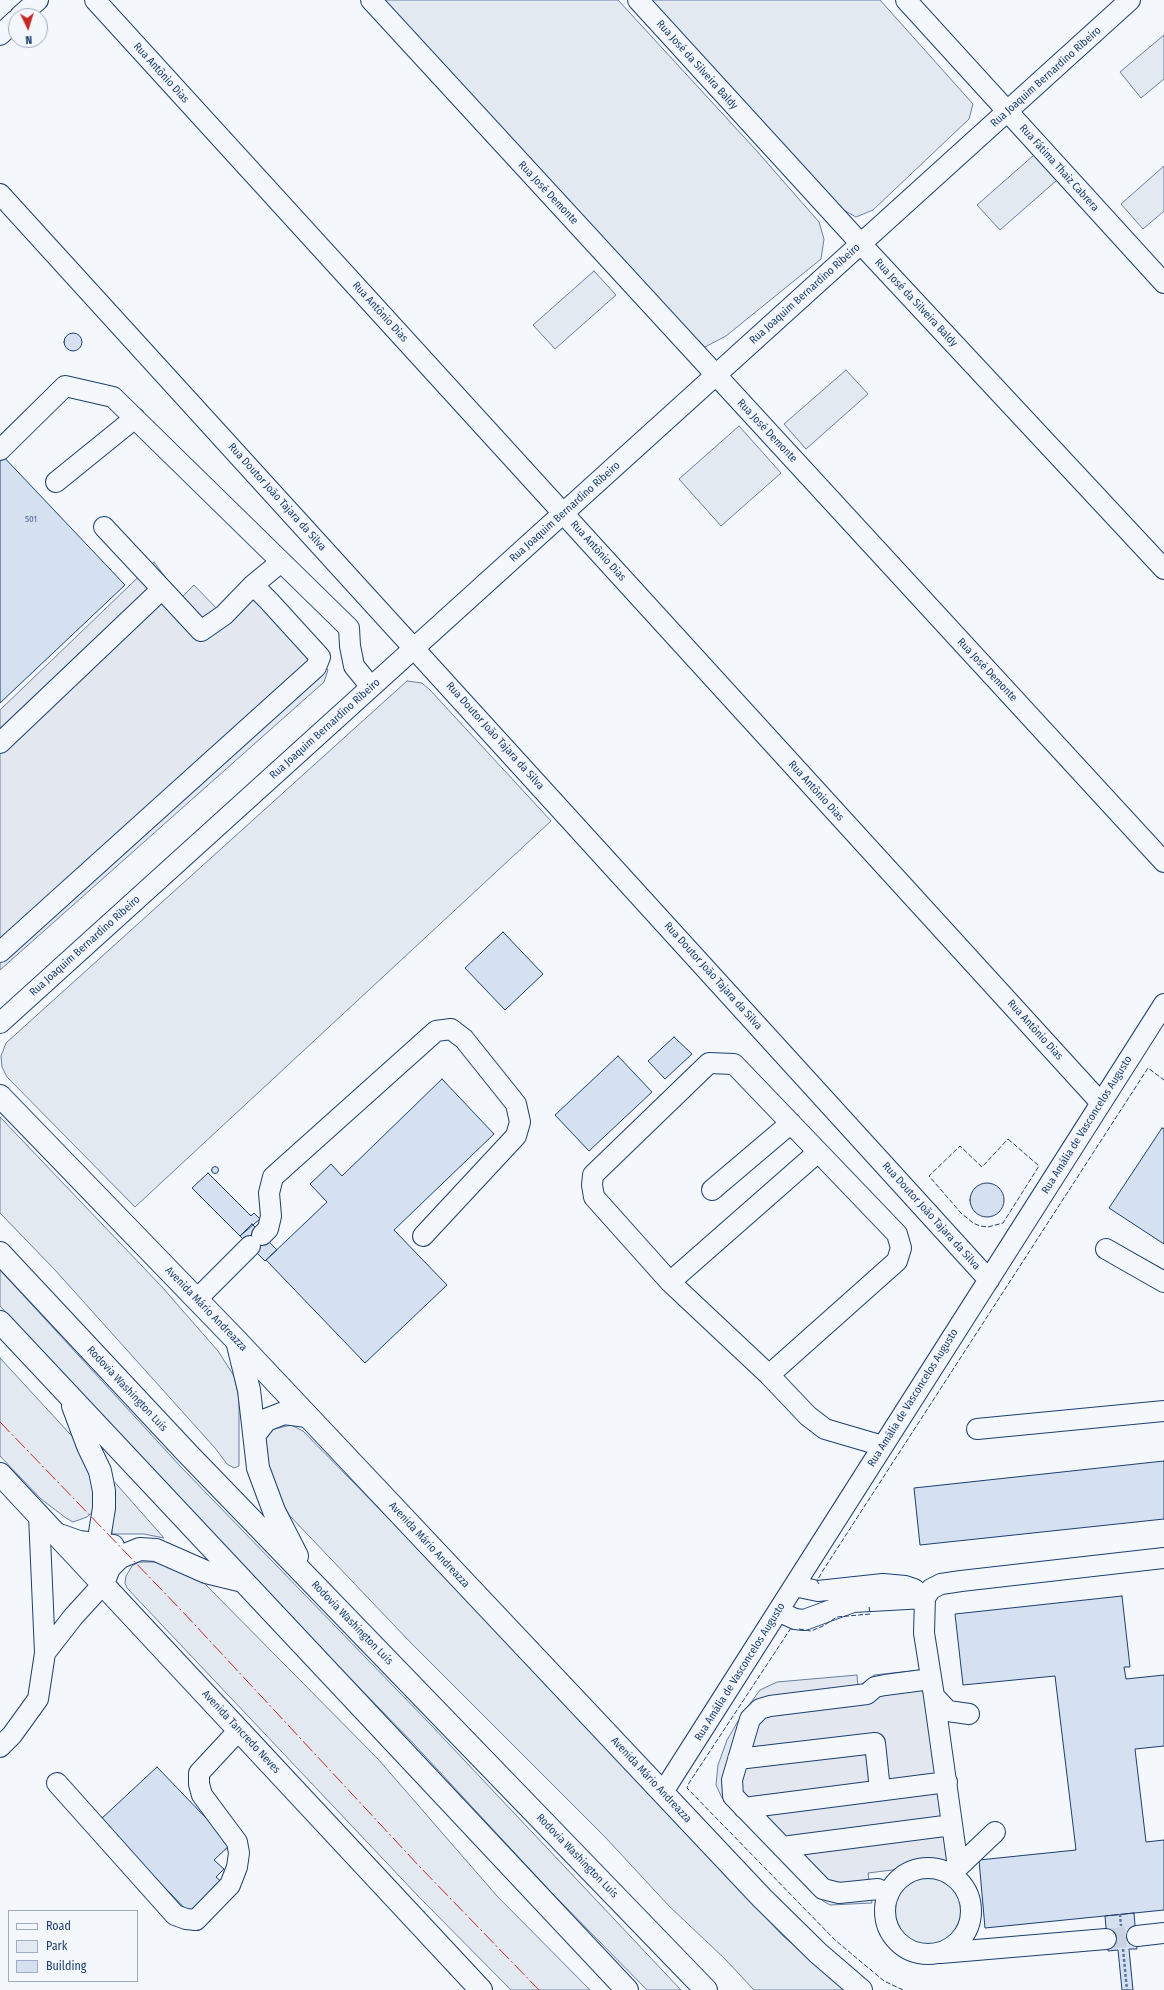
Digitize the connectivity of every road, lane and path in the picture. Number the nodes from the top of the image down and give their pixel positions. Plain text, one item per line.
1 (38, 0) edge
2 (94, 0) edge
3 (370, 0) edge
4 (638, 0) edge
5 (906, 0) edge
6 (1130, 0) edge
7 (29, 8) edge
8 (8, 28) edge
9 (0, 35) edge
10 (1007, 112) junction
11 (0, 194) edge
12 (861, 244) junction
13 (1164, 283) edge
14 (716, 375) junction
15 (135, 418) junction
16 (0, 450) edge
17 (56, 482) dead end
18 (564, 513) junction
19 (104, 528) dead end
20 (281, 562) junction
21 (1164, 569) edge
22 (253, 586) junction
23 (162, 589) junction
24 (414, 648) junction
25 (371, 687) junction
26 (0, 743) edge
27 (1164, 862) edge
28 (0, 952) edge
29 (1164, 1004) edge
30 (0, 1023) edge
31 (0, 1096) edge
32 (1101, 1103) junction
33 (791, 1123) junction
34 (818, 1152) junction
35 (712, 1190) dead end
36 (423, 1236) dead end
37 (1106, 1249) dead end
38 (0, 1253) edge
39 (989, 1280) junction
40 (670, 1282) junction
41 (1164, 1282) edge
42 (197, 1299) junction
43 (0, 1322) edge
44 (237, 1341) junction
45 (769, 1375) junction
46 (70, 1397) junction
47 (1164, 1411) edge
48 (307, 1416) junction
49 (978, 1429) dead end
50 (255, 1434) junction
51 (883, 1446) junction
52 (0, 1474) edge
53 (39, 1515) junction
54 (59, 1536) junction
55 (98, 1545) junction
56 (140, 1549) junction
57 (1164, 1558) edge
58 (306, 1575) junction
59 (243, 1581) junction
60 (104, 1584) junction
61 (794, 1586) junction
62 (925, 1598) junction
63 (778, 1611) junction
64 (45, 1654) junction
65 (932, 1688) junction
66 (970, 1714) dead end
67 (239, 1730) junction
68 (0, 1747) edge
69 (738, 1759) junction
70 (947, 1782) junction
71 (57, 1783) dead end
72 (880, 1790) junction
73 (663, 1792) junction
74 (744, 1808) junction
75 (952, 1825) junction
76 (995, 1832) dead end
77 (782, 1847) junction
78 (954, 1871) junction
79 (888, 1896) junction
80 (1120, 1914) dead end
81 (966, 1929) junction
82 (1164, 1934) edge
83 (1122, 1937) junction
84 (982, 1949) junction
85 (935, 1953) junction
86 (481, 1990) edge
87 (627, 1990) edge
88 (706, 1990) edge
89 (861, 1990) edge
90 (1128, 1990) edge

1 - 7 street
2 - 18 street, Rua Antônio Dias
3 - 14 street, Rua José Demonte
4 - 12 street, Rua José da Silveira Baldy
5 - 10 street, Rua Fátima Thaiz Cabrera
6 - 10 street, Rua Joaquim Bernardino Ribeiro
8 - 9 street
10 - 12 street, Rua Joaquim Bernardino Ribeiro
10 - 13 street, Rua Fátima Thaiz Cabrera
11 - 24 street, Rua Doutor João Tajara da Silva
12 - 14 street, Rua Joaquim Bernardino Ribeiro
12 - 21 street, Rua José da Silveira Baldy
14 - 18 street, Rua Joaquim Bernardino Ribeiro
14 - 27 street, Rua José Demonte
15 - 16 street
15 - 17 street
15 - 20 street
18 - 24 street, Rua Joaquim Bernardino Ribeiro
18 - 32 street, Rua Antônio Dias
19 - 23 street
20 - 22 street
20 - 25 street
22 - 23 street
22 - 28 street
23 - 26 street
24 - 25 street, Rua Joaquim Bernardino Ribeiro
24 - 39 street, Rua Doutor João Tajara da Silva
25 - 30 street, Rua Joaquim Bernardino Ribeiro
29 - 32 street, Rua Amália de Vasconcelos Augusto
31 - 42 main road, Avenida Mário Andreazza
32 - 39 street, Rua Amália de Vasconcelos Augusto
33 - 34 street
33 - 35 street
33 - 40 street
34 - 40 street
34 - 45 street
36 - 42 street
37 - 41 street
38 - 58 main road, Rodovia Washington Luís
39 - 51 street, Rua Amália de Vasconcelos Augusto
40 - 45 street
42 - 44 main road, Avenida Mário Andreazza
43 - 46 main road
44 - 48 main road, Avenida Mário Andreazza
44 - 50 main road
45 - 51 street
46 - 55 main road
46 - 59 main road
47 - 49 street
48 - 50 main road
48 - 73 main road, Avenida Mário Andreazza
50 - 58 main road
51 - 61 street, Rua Amália de Vasconcelos Augusto
52 - 53 main road, Avenida Tancredo Neves
53 - 54 main road, Avenida Tancredo Neves
53 - 64 street
54 - 55 main road
54 - 60 main road, Avenida Tancredo Neves
55 - 56 main road
55 - 60 main road
56 - 59 main road
56 - 60 main road
57 - 62 street
58 - 88 main road, Rodovia Washington Luís
59 - 87 main road
60 - 64 street
60 - 67 main road, Avenida Tancredo Neves
61 - 62 street
61 - 63 street, Rua Amália de Vasconcelos Augusto
62 - 63 street
62 - 65 street
63 - 73 street, Rua Amália de Vasconcelos Augusto
64 - 68 street
65 - 66 street
65 - 69 street
65 - 70 street
67 - 71 street
67 - 86 main road, Avenida Tancredo Neves
69 - 72 street
69 - 74 street
70 - 72 street
70 - 75 street
72 - 74 street
73 - 89 main road, Avenida Mário Andreazza
74 - 77 street
75 - 77 street
75 - 78 street
76 - 78 street
77 - 79 street
78 - 79 street
78 - 81 street
79 - 85 street
80 - 83 path
81 - 84 street
81 - 85 street
82 - 83 street
83 - 84 street
83 - 90 path
84 - 85 street

